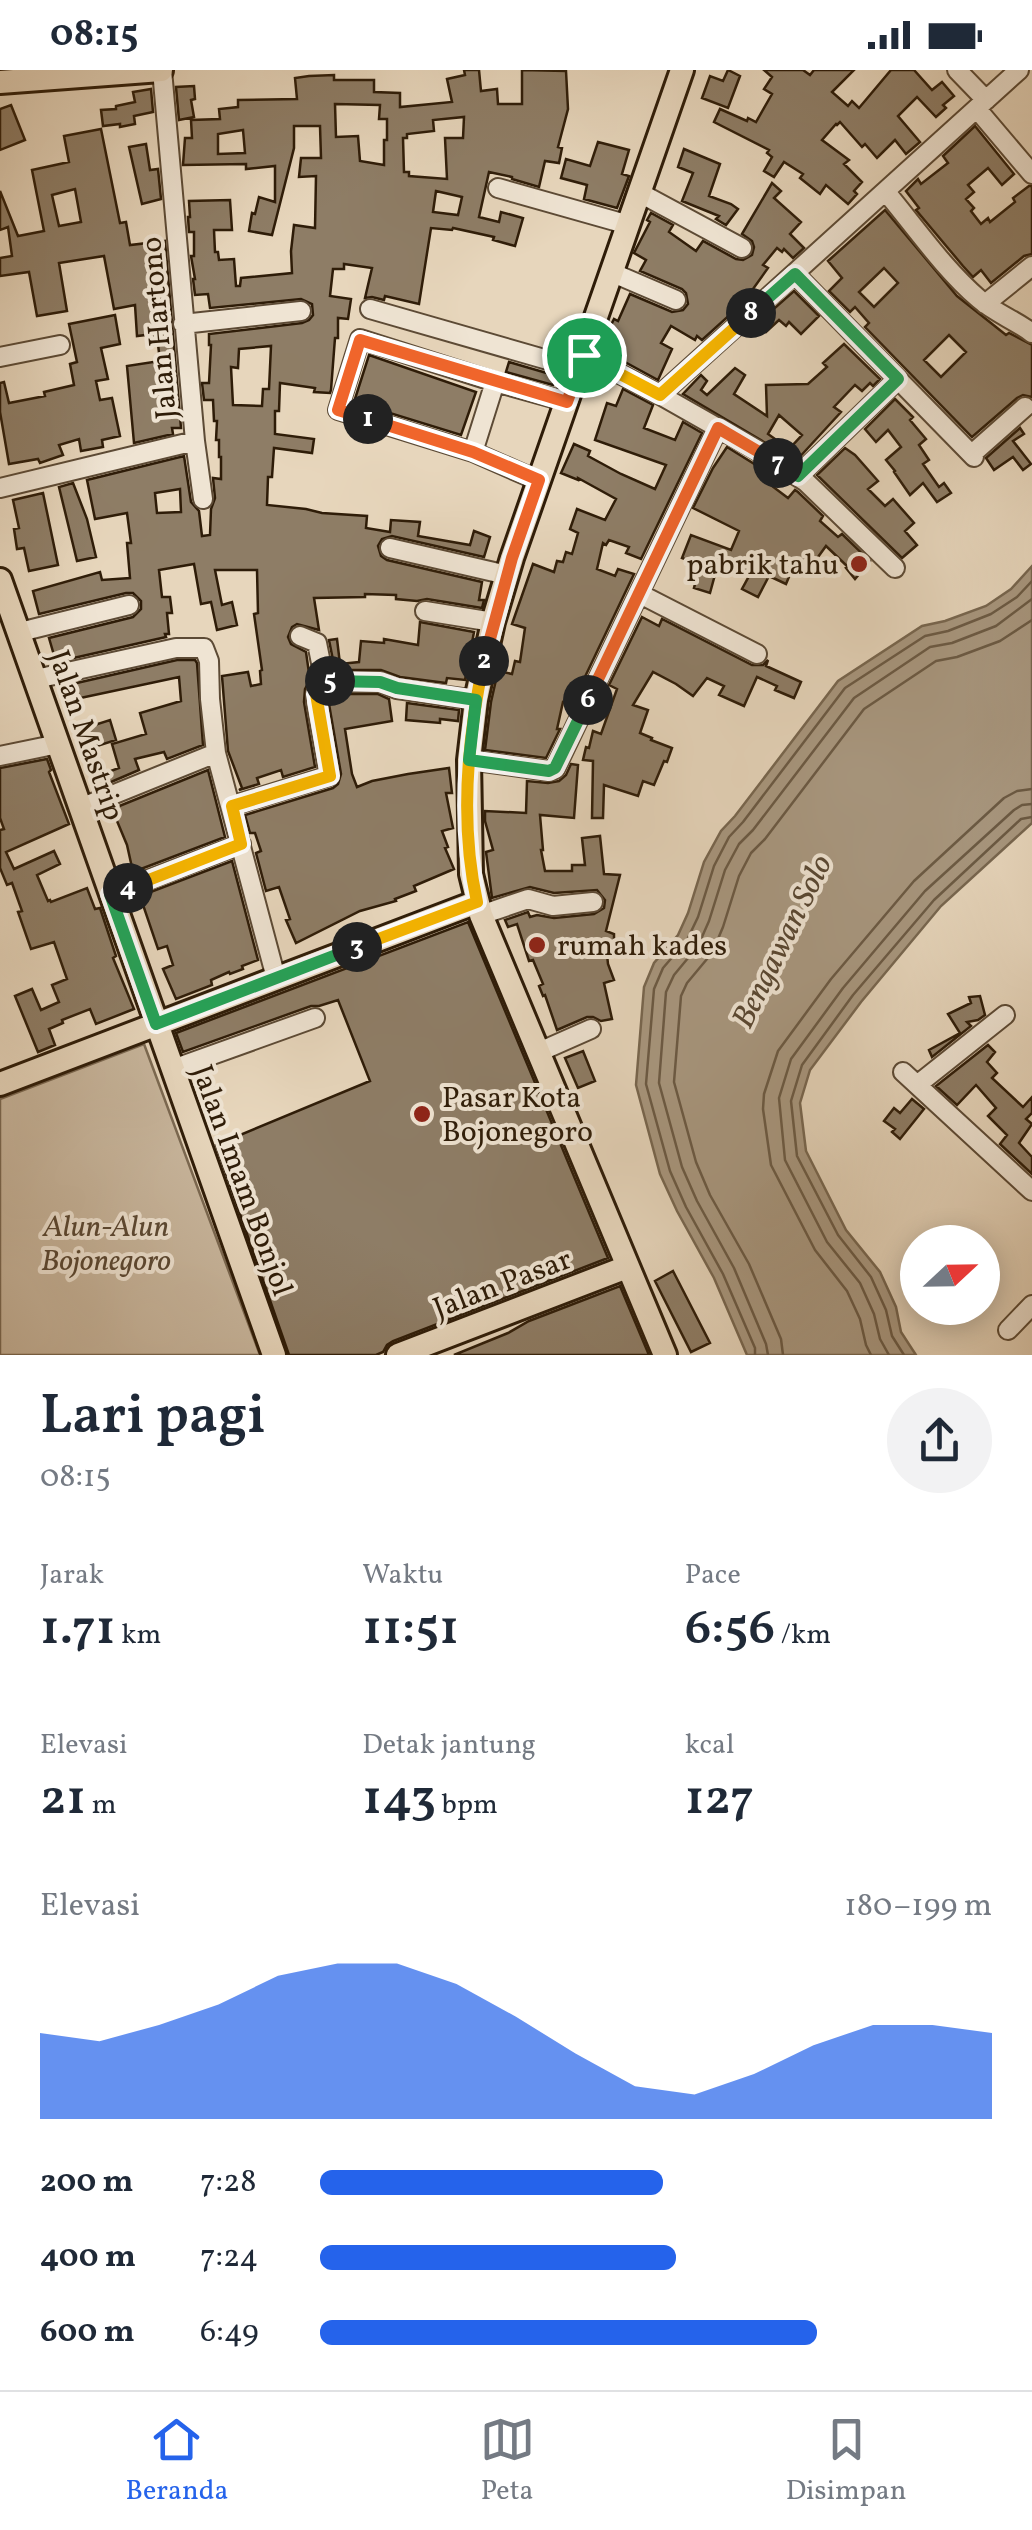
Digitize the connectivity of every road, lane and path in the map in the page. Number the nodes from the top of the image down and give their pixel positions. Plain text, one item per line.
1 (161, 70) edge
2 (682, 70) edge
3 (957, 70) edge
4 (1019, 70) edge
5 (0, 82) edge
6 (982, 104) junction
7 (1032, 174) edge
8 (498, 188) dead end
9 (886, 192) junction
10 (640, 193) junction
11 (629, 225) junction
12 (742, 248) dead end
13 (1032, 266) edge
14 (613, 272) junction
15 (795, 274) junction
16 (676, 300) dead end
17 (985, 304) junction
18 (370, 309) dead end
19 (301, 311) dead end
20 (183, 324) junction
21 (1032, 333) edge
22 (60, 345) dead end
23 (0, 357) edge
24 (581, 362) junction
25 (898, 379) junction
26 (495, 382) junction
27 (660, 395) junction
28 (567, 402) junction
29 (1024, 407) dead end
30 (718, 428) junction
31 (196, 441) junction
32 (473, 452) junction
33 (798, 476) junction
34 (539, 480) junction
35 (0, 488) edge
36 (203, 499) dead end
37 (390, 548) dead end
38 (896, 568) dead end
39 (507, 575) junction
40 (0, 580) edge
41 (640, 594) junction
42 (129, 604) dead end
43 (424, 611) dead end
44 (493, 622) junction
45 (20, 632) junction
46 (300, 636) dead end
47 (757, 654) dead end
48 (36, 680) junction
49 (322, 682) junction
50 (476, 700) junction
51 (58, 744) junction
52 (216, 752) junction
53 (0, 756) edge
54 (469, 760) junction
55 (232, 806) junction
56 (80, 808) junction
57 (241, 844) junction
58 (110, 894) junction
59 (592, 902) dead end
60 (479, 908) junction
61 (276, 978) junction
62 (1005, 1015) dead end
63 (315, 1018) dead end
64 (156, 1024) junction
65 (590, 1029) dead end
66 (539, 1052) junction
67 (173, 1070) junction
68 (0, 1084) edge
69 (1032, 1191) edge
70 (628, 1266) junction
71 (1032, 1305) edge
72 (1008, 1330) dead end
73 (274, 1355) edge
74 (398, 1355) edge
75 (665, 1355) edge

1 - 5 main road
1 - 20 street, Jalan Hartono
2 - 10 main road
3 - 6 street
4 - 6 street
6 - 7 street
6 - 9 street
8 - 11 street
9 - 15 street
9 - 17 street
10 - 11 main road
10 - 12 street
11 - 14 main road
13 - 17 street
14 - 16 street
14 - 24 main road
15 - 25 street
15 - 27 street
17 - 21 street
18 - 24 street
19 - 20 street
20 - 31 street, Jalan Hartono
22 - 23 street
24 - 27 street
24 - 28 main road
25 - 29 street
25 - 33 street
26 - 28 street
26 - 32 street
26 - 32 street
27 - 30 street
28 - 34 main road
30 - 33 street
30 - 41 street
31 - 35 street, Jalan Hartono
31 - 36 street
32 - 34 street
33 - 38 street
34 - 39 main road
37 - 39 street
39 - 44 main road
40 - 45 main road, Jalan Mastrip
41 - 47 street
41 - 54 street
42 - 45 street
43 - 44 street
44 - 50 main road
45 - 48 main road, Jalan Mastrip
46 - 49 street
48 - 51 main road, Jalan Mastrip
48 - 52 street
49 - 50 street
49 - 55 street
50 - 54 main road
51 - 53 street
51 - 56 main road, Jalan Mastrip
52 - 55 street
52 - 56 street
54 - 60 main road
55 - 57 street
56 - 58 main road, Jalan Mastrip
57 - 58 street
57 - 61 street
58 - 64 main road, Jalan Mastrip
59 - 60 street
60 - 61 main road
60 - 66 main road
61 - 64 main road
62 - 69 street
63 - 67 street
64 - 67 main road, Jalan Imam Bonjol
64 - 68 main road
65 - 66 street
66 - 70 main road
67 - 73 main road, Jalan Imam Bonjol
70 - 74 main road, Jalan Pasar
70 - 75 main road
71 - 72 street

